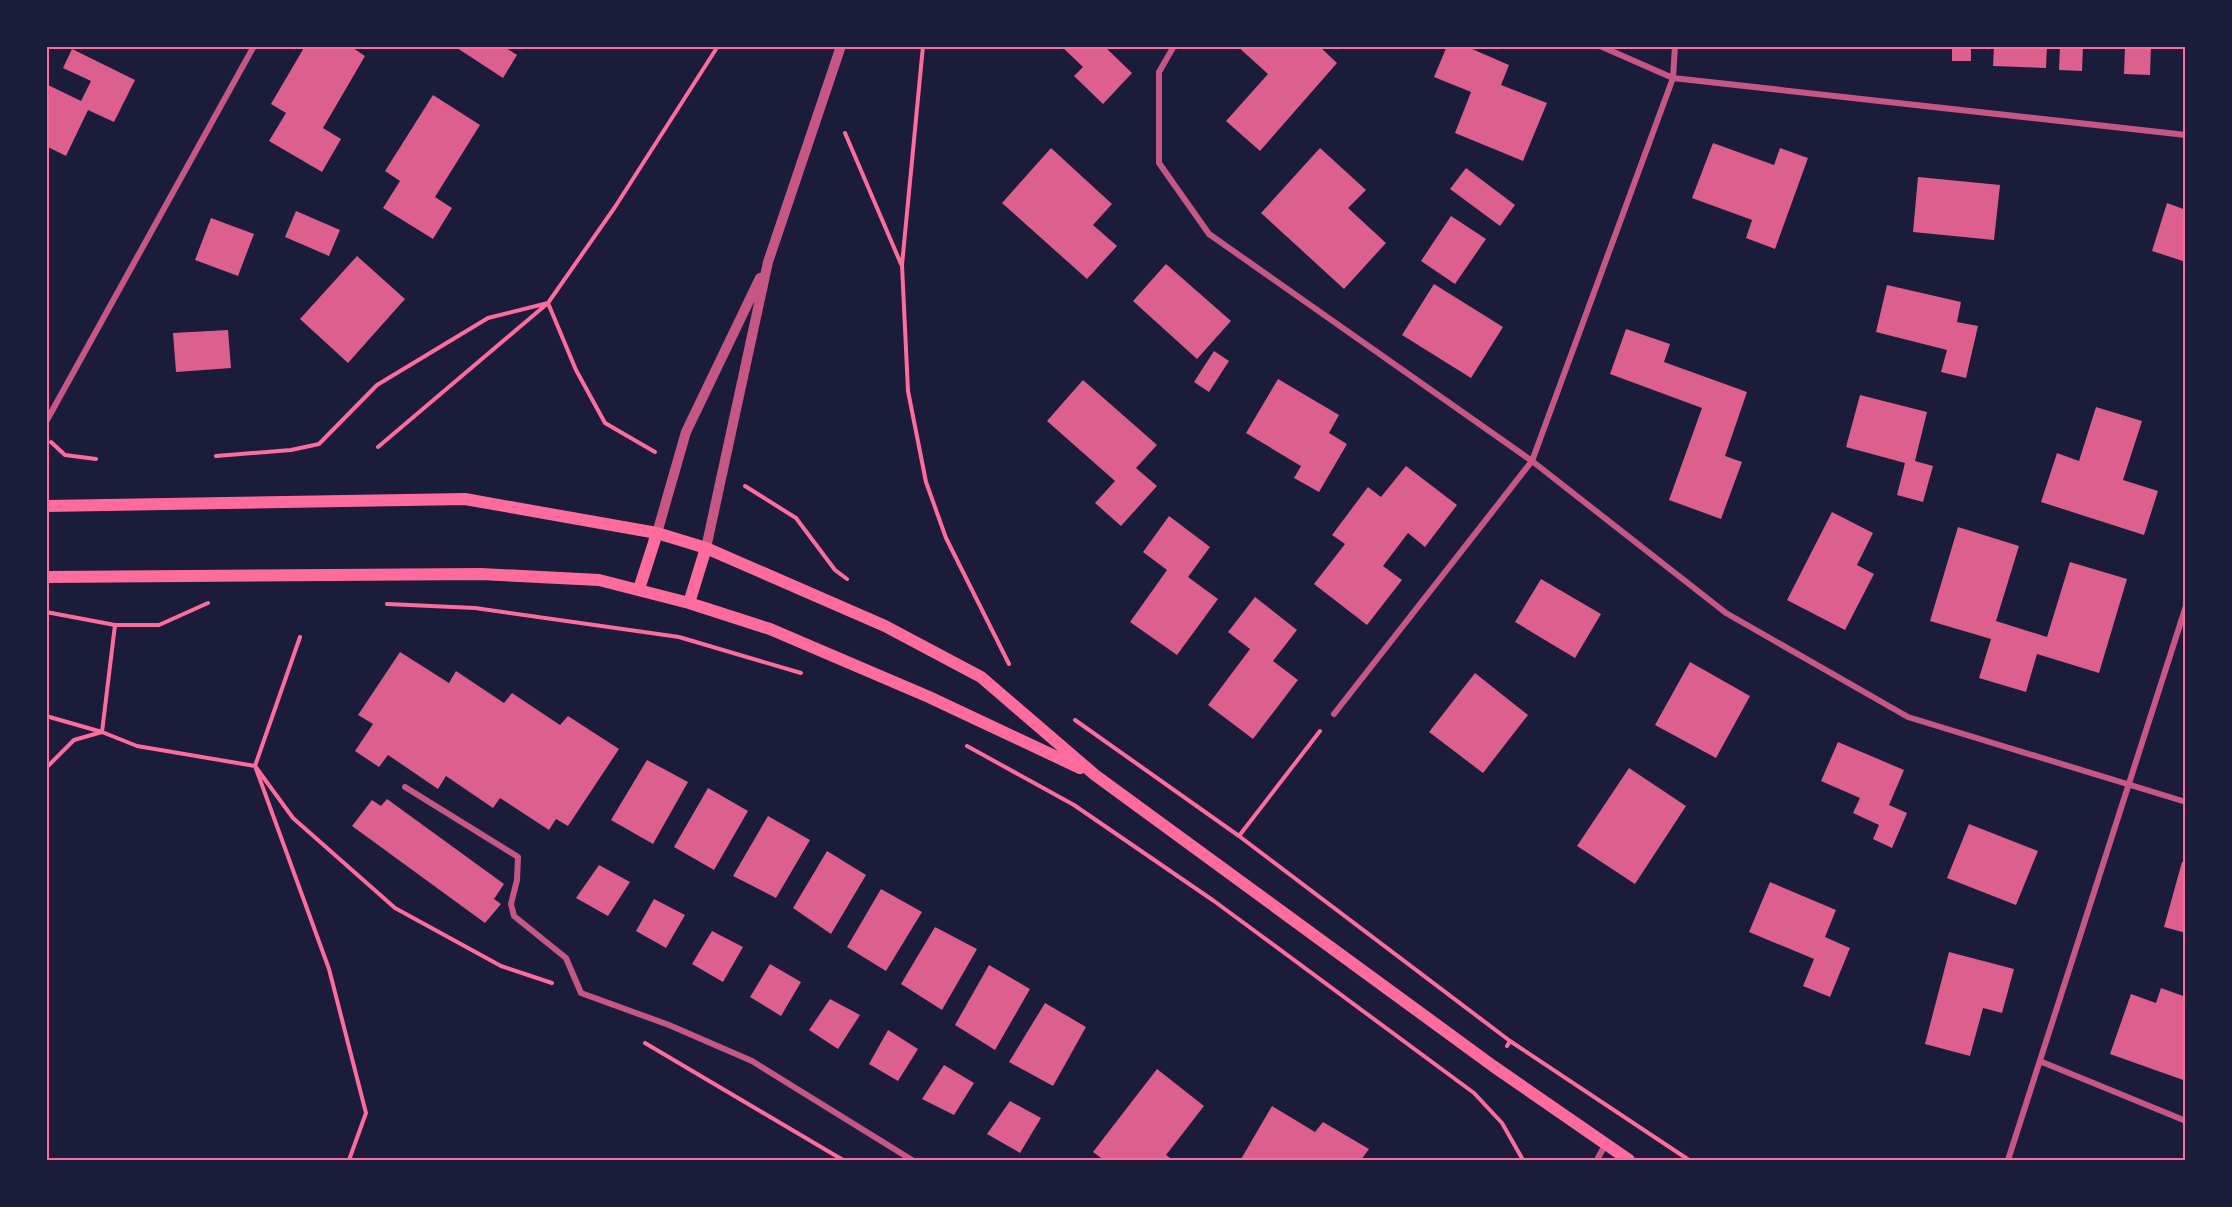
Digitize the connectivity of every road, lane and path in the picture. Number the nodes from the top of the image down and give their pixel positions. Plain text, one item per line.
1 (254, 46) edge
2 (718, 46) edge
3 (841, 46) edge
4 (923, 46) edge
5 (1174, 46) edge
6 (1600, 46) edge
7 (1674, 46) edge
8 (1673, 78) junction
9 (845, 133) dead end
10 (2186, 135) edge
11 (768, 262) junction
12 (902, 265) junction
13 (548, 303) junction
14 (47, 420) edge
15 (378, 447) dead end
16 (216, 456) dead end
17 (96, 459) dead end
18 (1532, 461) junction
19 (46, 506) edge
20 (657, 533) junction
21 (705, 548) junction
22 (46, 577) edge
23 (639, 589) junction
24 (209, 602) dead end
25 (384, 603) dead end
26 (689, 603) junction
27 (2186, 606) edge
28 (46, 612) edge
29 (115, 625) junction
30 (300, 637) dead end
31 (1011, 668) dead end
32 (808, 675) dead end
33 (1334, 714) joint
34 (46, 716) edge
35 (102, 732) junction
36 (962, 744) dead end
37 (255, 766) junction
38 (46, 768) edge
39 (1095, 775) junction
40 (2128, 783) junction
41 (405, 787) dead end
42 (2186, 802) edge
43 (1239, 836) dead end
44 (581, 993) junction
45 (641, 1040) dead end
46 (1510, 1041) dead end
47 (2042, 1062) junction
48 (2186, 1121) edge
49 (1605, 1145) junction
50 (349, 1161) edge
51 (843, 1161) edge
52 (912, 1161) edge
53 (1523, 1161) edge
54 (1597, 1161) edge
55 (1629, 1161) edge
56 (1689, 1161) edge
57 (2008, 1161) edge

1 - 14 street
2 - 13 path
3 - 11 street
4 - 12 path
5 - 18 street
6 - 8 street
7 - 8 street
8 - 10 street
8 - 18 street
9 - 12 path
11 - 20 street
11 - 21 street
12 - 31 path
13 - 15 path
13 - 16 path
14 - 17 path
18 - 33 street
18 - 40 street
19 - 20 main road
20 - 21 main road
20 - 23 main road
21 - 26 main road
21 - 39 main road
22 - 23 main road
23 - 26 main road
24 - 29 path
25 - 32 path
26 - 39 main road
27 - 40 street
28 - 29 path
29 - 35 path
30 - 37 path
33 - 43 path
34 - 35 path
35 - 37 path
35 - 38 path
36 - 53 path
37 - 44 path
37 - 50 path
39 - 49 main road
40 - 42 street
40 - 47 street
41 - 44 street
44 - 52 street
45 - 51 path
46 - 56 path
47 - 48 street
47 - 57 street
49 - 54 street
49 - 55 main road

